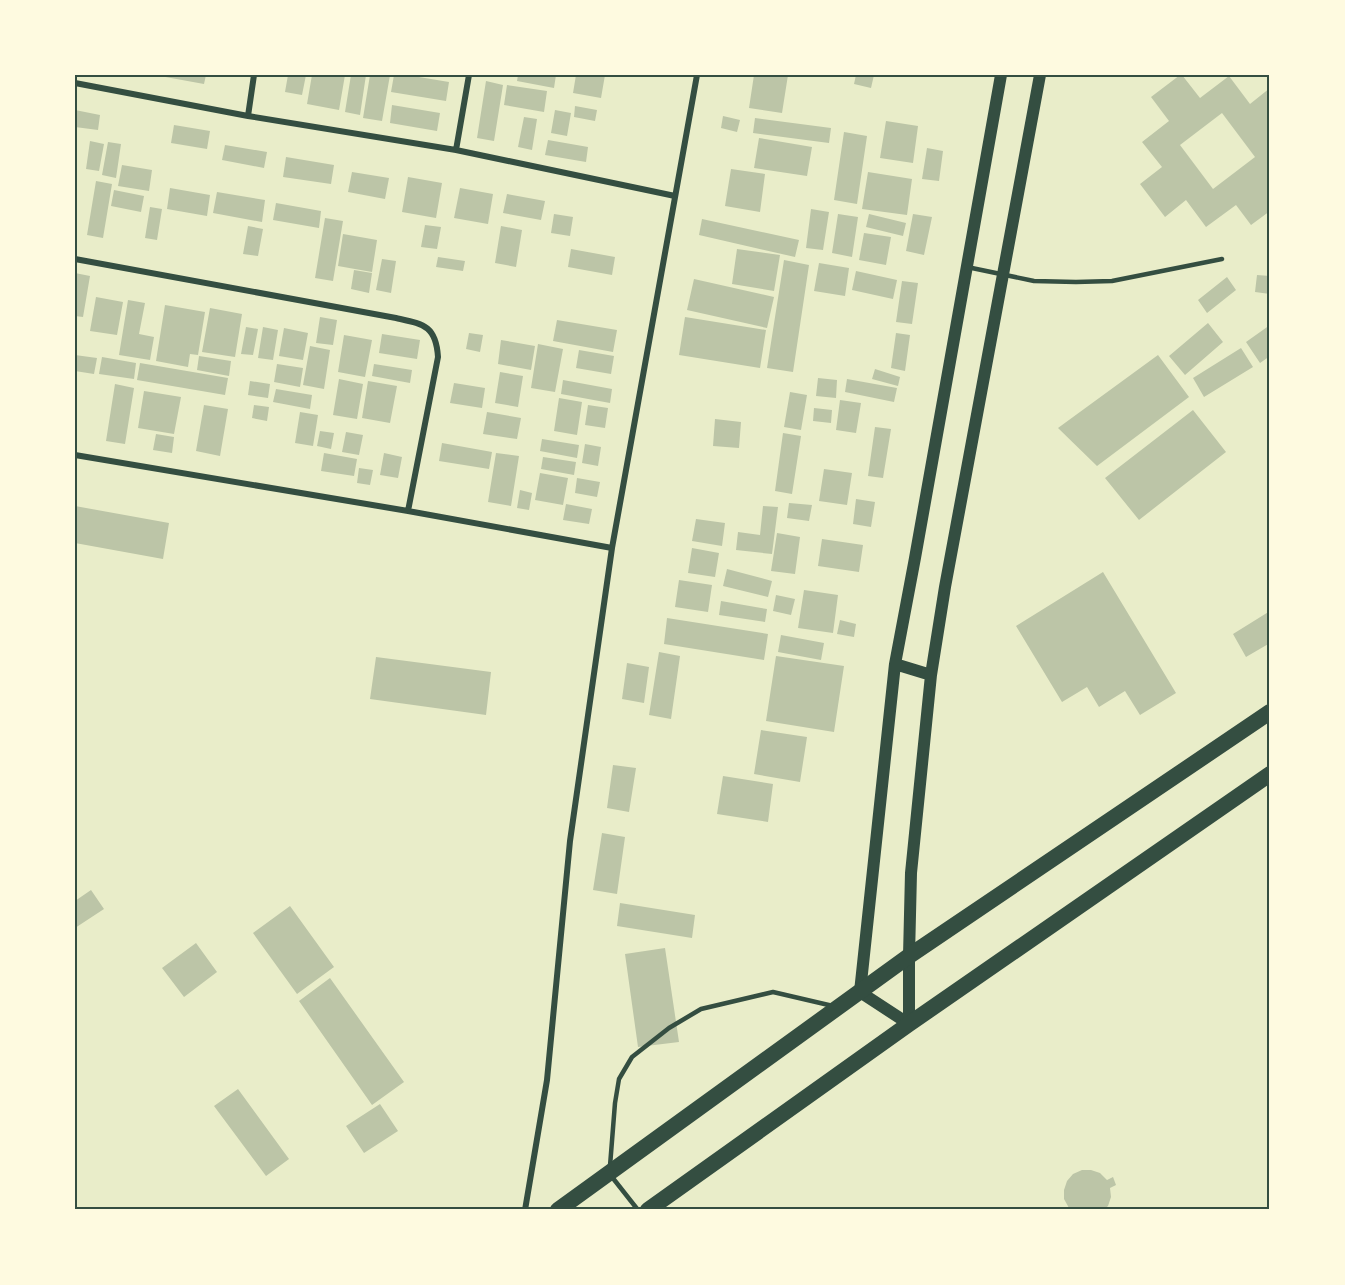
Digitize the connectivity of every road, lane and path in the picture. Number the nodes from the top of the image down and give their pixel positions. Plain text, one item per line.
1 (254, 75) edge
2 (469, 75) edge
3 (697, 75) edge
4 (1001, 75) edge
5 (1040, 75) edge
6 (75, 83) edge
7 (248, 116) junction
8 (456, 150) junction
9 (675, 196) junction
10 (75, 259) edge
11 (1222, 259) dead end
12 (967, 267) junction
13 (1003, 274) junction
14 (75, 455) edge
15 (408, 511) junction
16 (612, 548) junction
17 (895, 664) junction
18 (931, 675) junction
19 (1270, 712) edge
20 (1270, 774) edge
21 (909, 956) junction
22 (860, 992) junction
23 (837, 1007) junction
24 (909, 1024) junction
25 (610, 1173) junction
26 (525, 1210) edge
27 (558, 1210) edge
28 (638, 1210) edge
29 (648, 1210) edge

1 - 7 street
2 - 8 street
3 - 9 street
4 - 12 main road
5 - 13 main road
6 - 7 street
7 - 8 street
8 - 9 street
9 - 16 street
10 - 15 street
11 - 13 lane
12 - 13 lane
12 - 17 main road
13 - 18 main road
14 - 15 street
15 - 16 street
16 - 26 street
17 - 18 main road
17 - 22 main road
18 - 21 main road
19 - 21 highway
20 - 24 highway
21 - 22 highway
21 - 24 main road
22 - 23 highway
22 - 24 main road
23 - 25 highway
23 - 25 lane
24 - 29 highway
25 - 27 highway
25 - 28 lane

